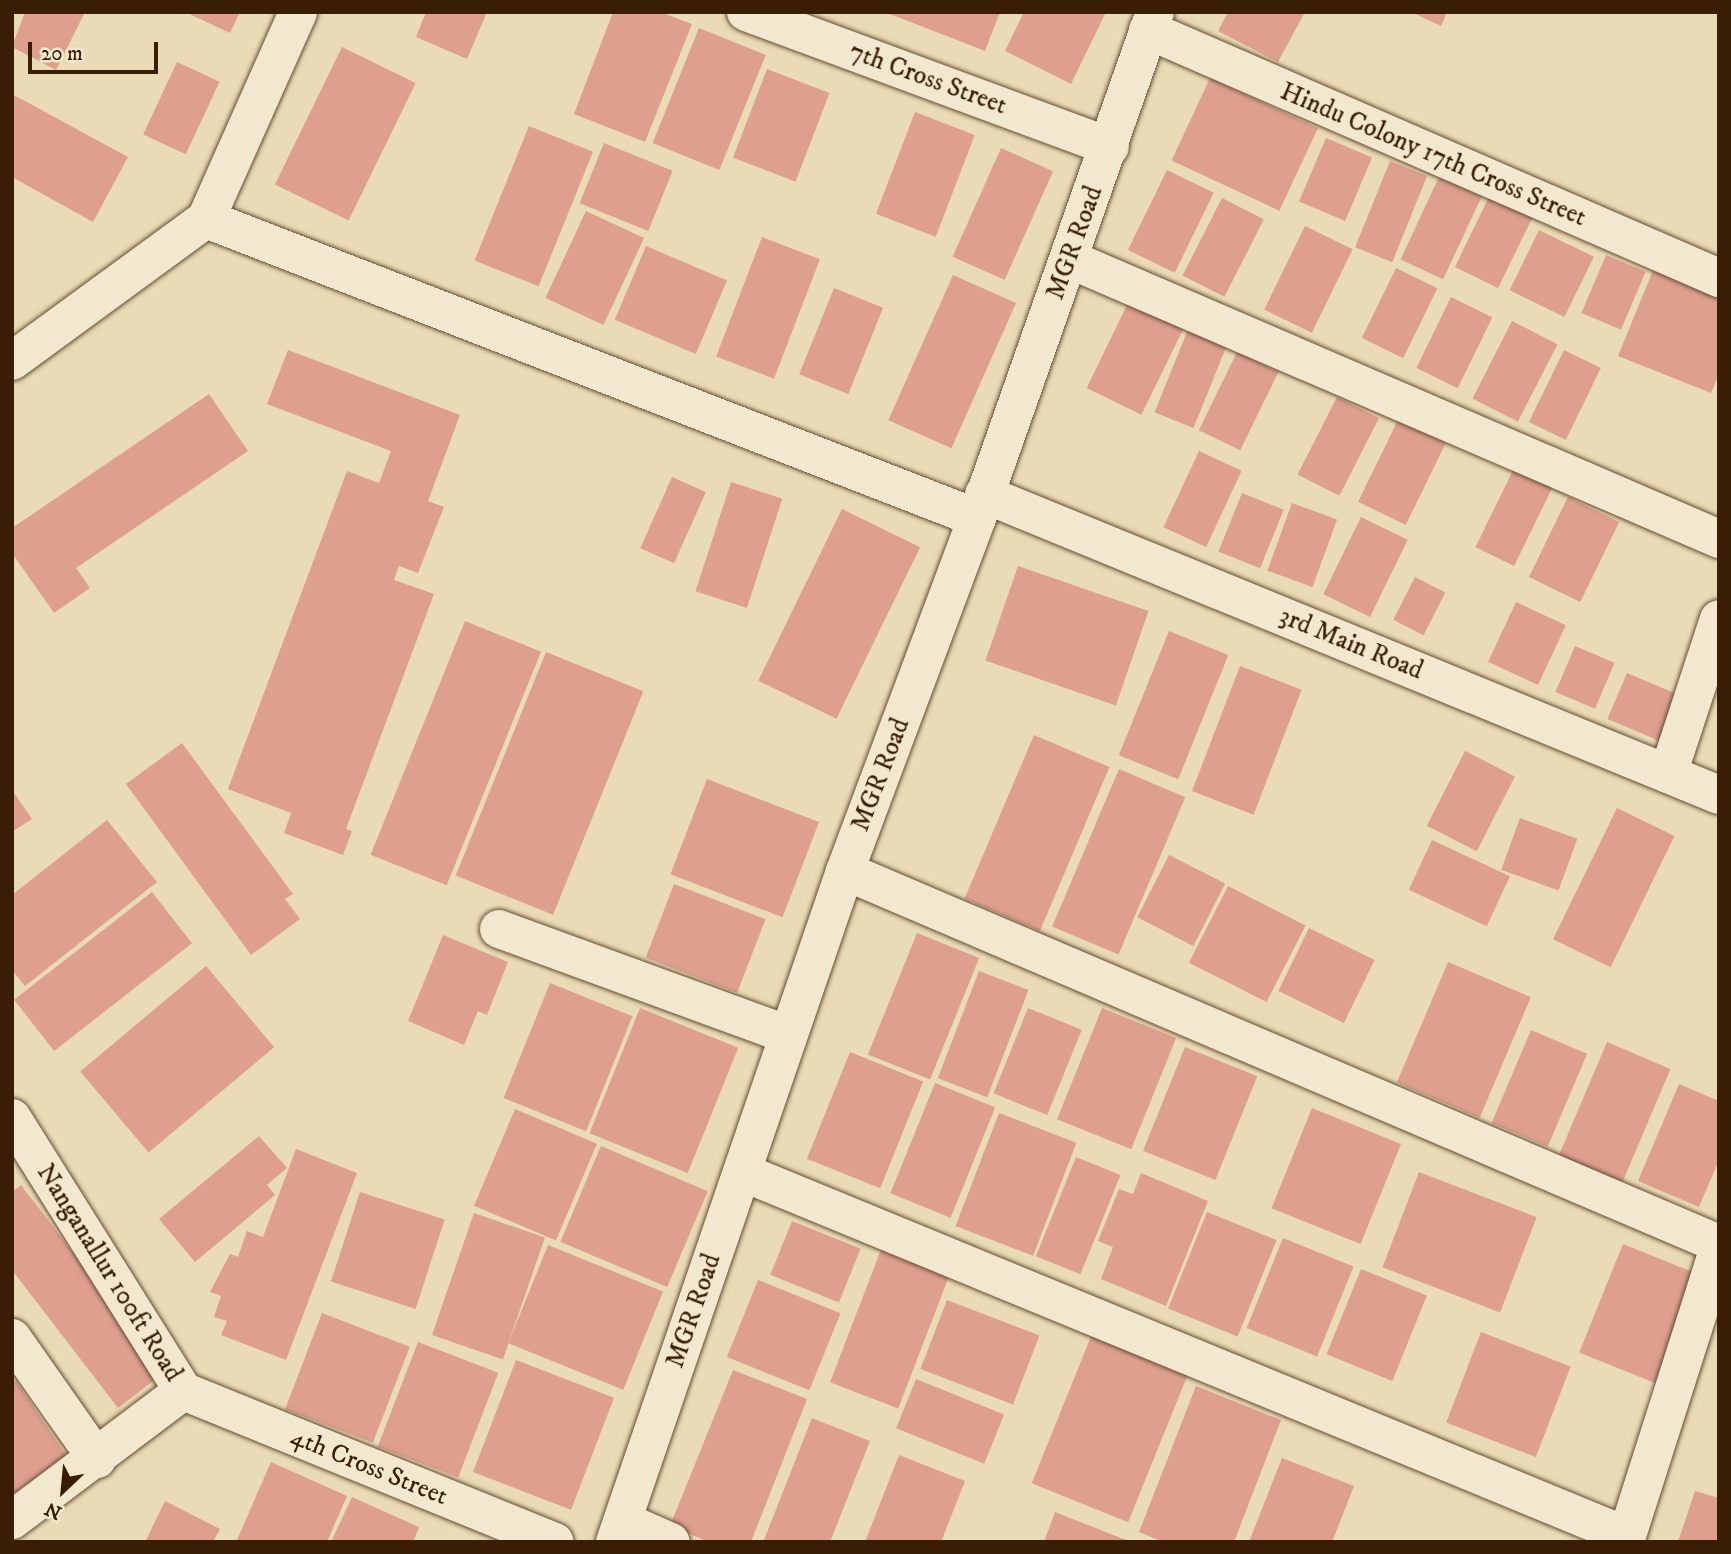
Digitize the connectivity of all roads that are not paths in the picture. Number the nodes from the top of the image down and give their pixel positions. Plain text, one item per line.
1 (298, 12) edge
2 (746, 12) edge
3 (1151, 21) edge
4 (1110, 147) junction
5 (206, 219) junction
6 (1069, 259) junction
7 (1719, 278) edge
8 (12, 361) edge
9 (980, 506) junction
10 (1719, 539) edge
11 (1719, 619) edge
12 (1668, 774) junction
13 (1719, 795) edge
14 (845, 871) junction
15 (499, 929) dead end
16 (788, 1035) junction
17 (12, 1118) edge
18 (742, 1172) junction
19 (1719, 1246) edge
20 (12, 1338) edge
21 (183, 1391) junction
22 (97, 1459) junction
23 (12, 1520) edge
24 (619, 1531) edge
25 (1626, 1539) edge
26 (555, 1542) edge
27 (671, 1542) edge

1 - 5 street
2 - 4 street, 7th Cross Street
3 - 4 street, MGR Road
3 - 7 street, Hindu Colony 17th Cross Street
4 - 6 street, MGR Road
5 - 8 street
5 - 9 street, 3rd Main Road
6 - 9 street, MGR Road
6 - 10 street
9 - 12 street, 3rd Main Road
9 - 14 street, MGR Road
11 - 12 street
12 - 13 street, 3rd Main Road
14 - 16 street, MGR Road
14 - 19 street
15 - 16 street
16 - 18 street, MGR Road
17 - 21 street, Nanganallur 100ft Road
18 - 24 street, MGR Road
18 - 25 street
19 - 25 street
20 - 22 street
21 - 22 street
21 - 26 street, 4th Cross Street
22 - 23 street
24 - 27 street

